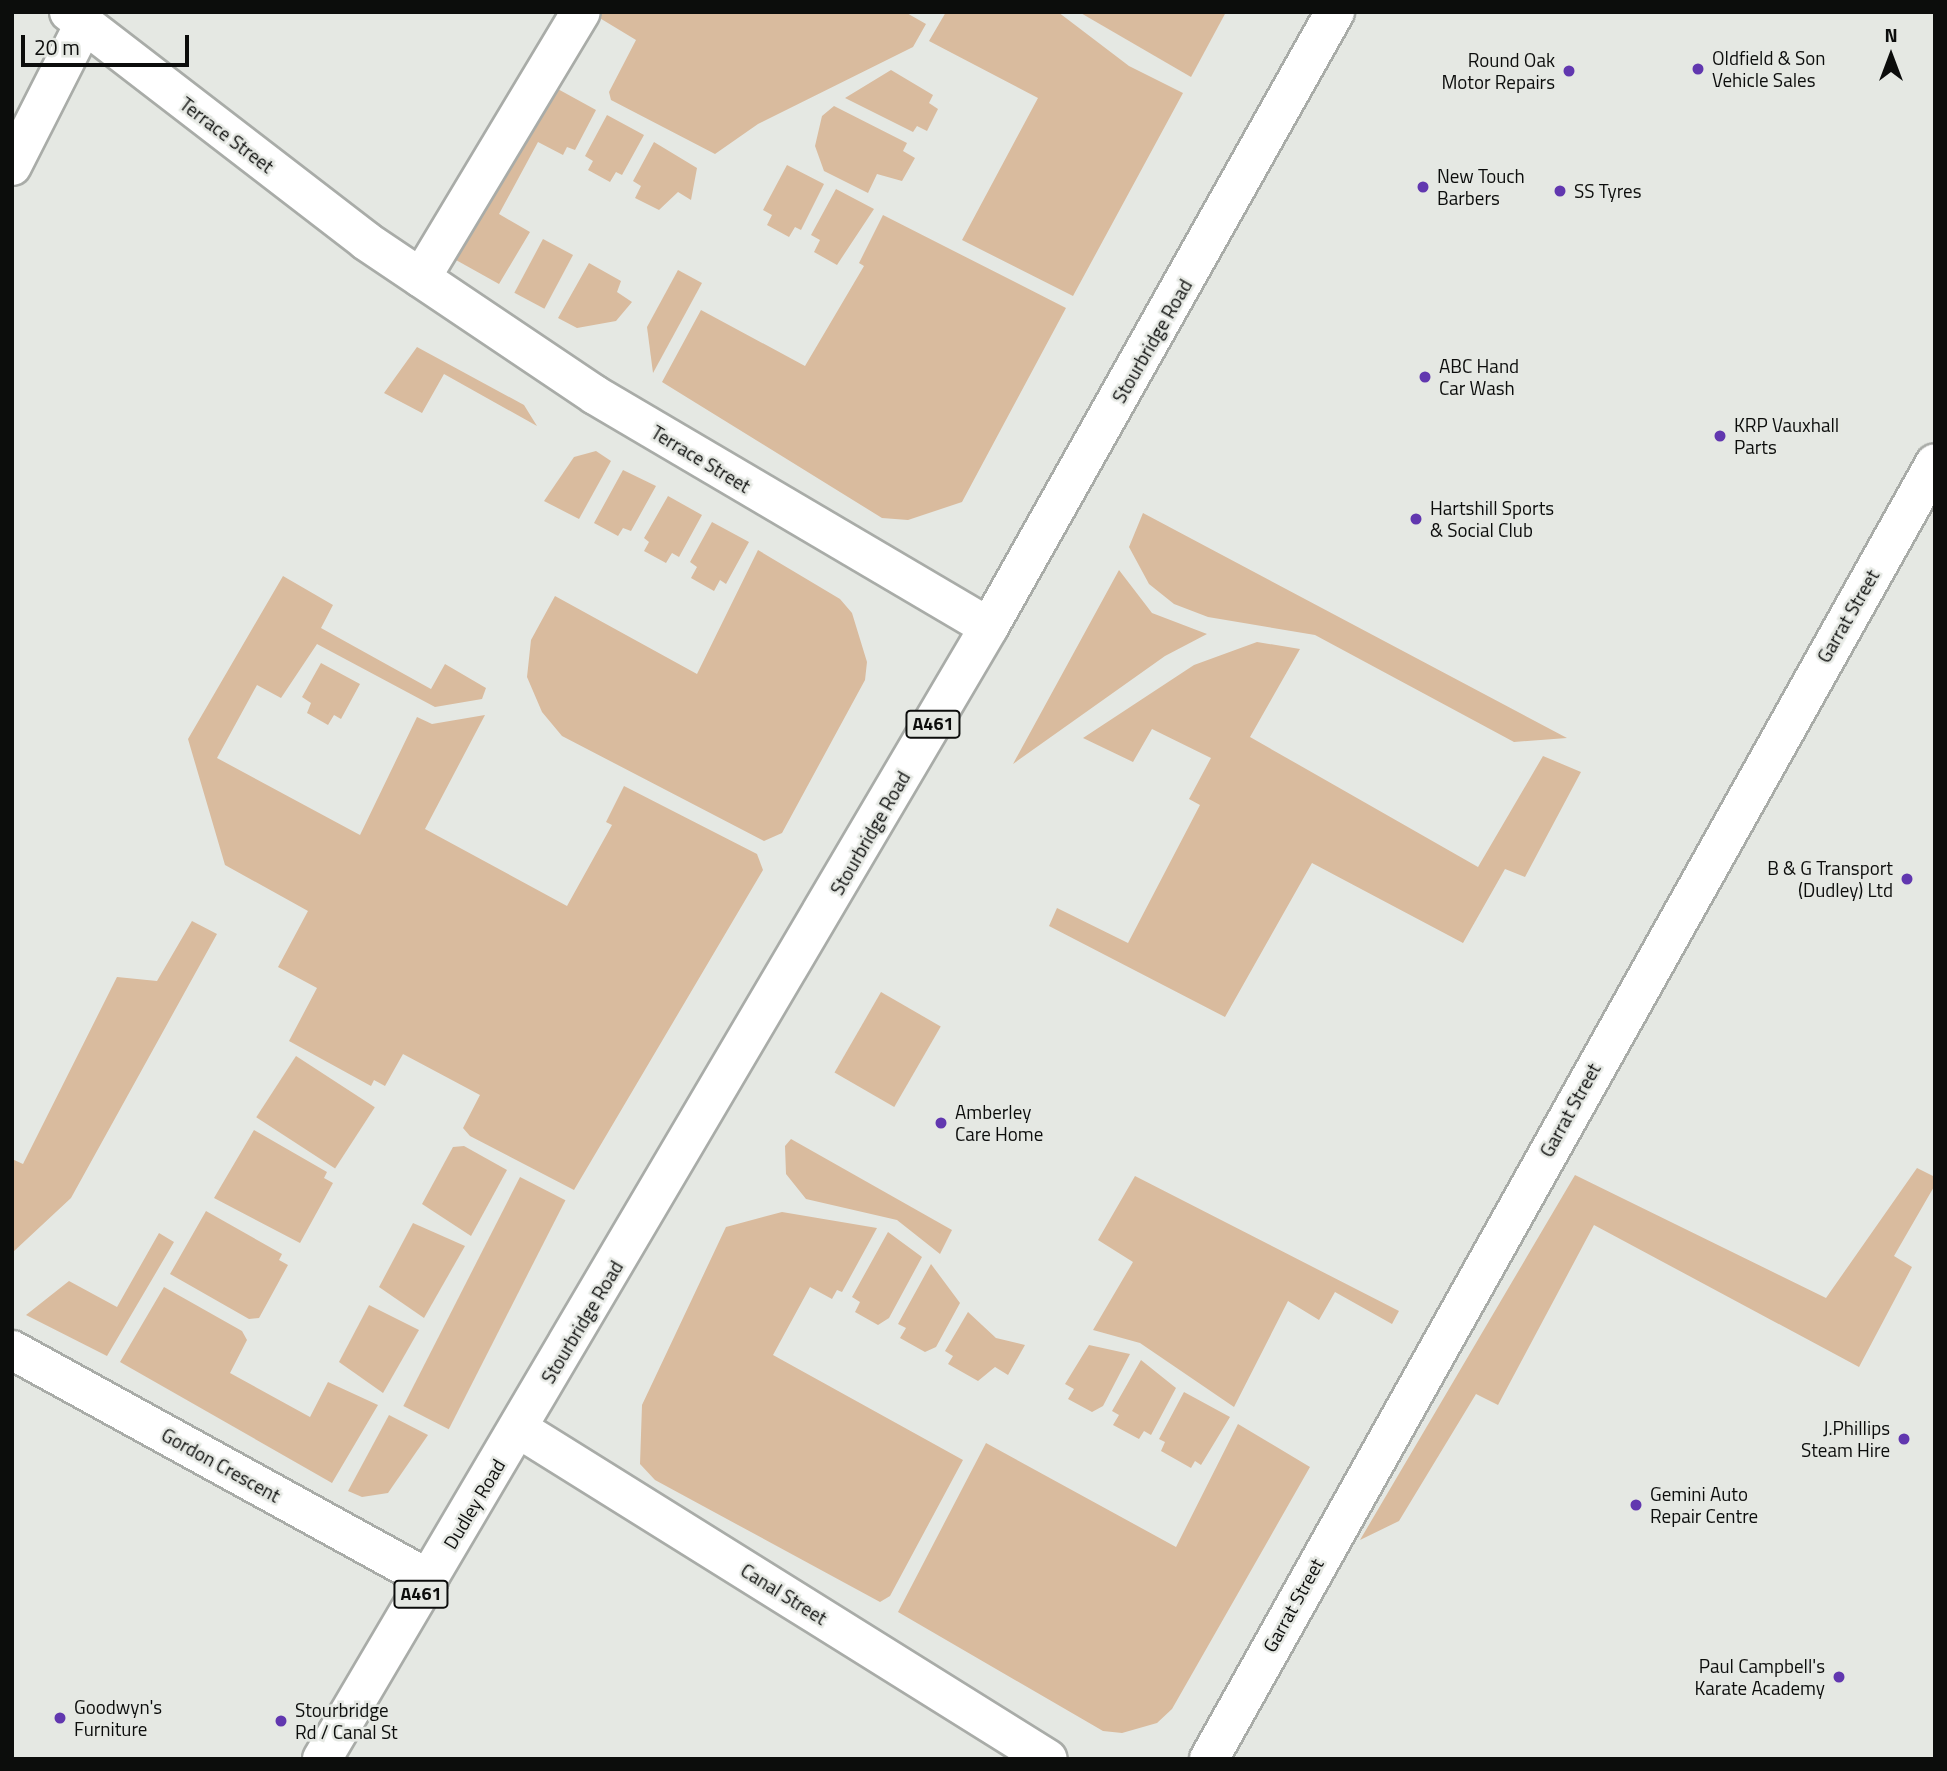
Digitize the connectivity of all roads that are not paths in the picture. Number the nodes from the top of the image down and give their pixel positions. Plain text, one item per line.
1 (581, 12) edge
2 (1335, 12) edge
3 (76, 19) edge
4 (12, 166) edge
5 (421, 278) junction
6 (1935, 463) edge
7 (989, 627) junction
8 (12, 1350) edge
9 (519, 1429) junction
10 (429, 1579) junction
11 (1040, 1757) edge
12 (322, 1759) edge
13 (1209, 1759) edge

1 - 5 street
2 - 7 street, Stourbridge Road / A461
3 - 4 street
3 - 5 street, Terrace Street
5 - 7 street, Terrace Street
6 - 13 street, Garrat Street
7 - 9 street, Stourbridge Road / A461
8 - 10 street, Gordon Crescent
9 - 10 street, Dudley Road / A461
9 - 11 street, Canal Street
10 - 12 street, Dudley Road / A461

